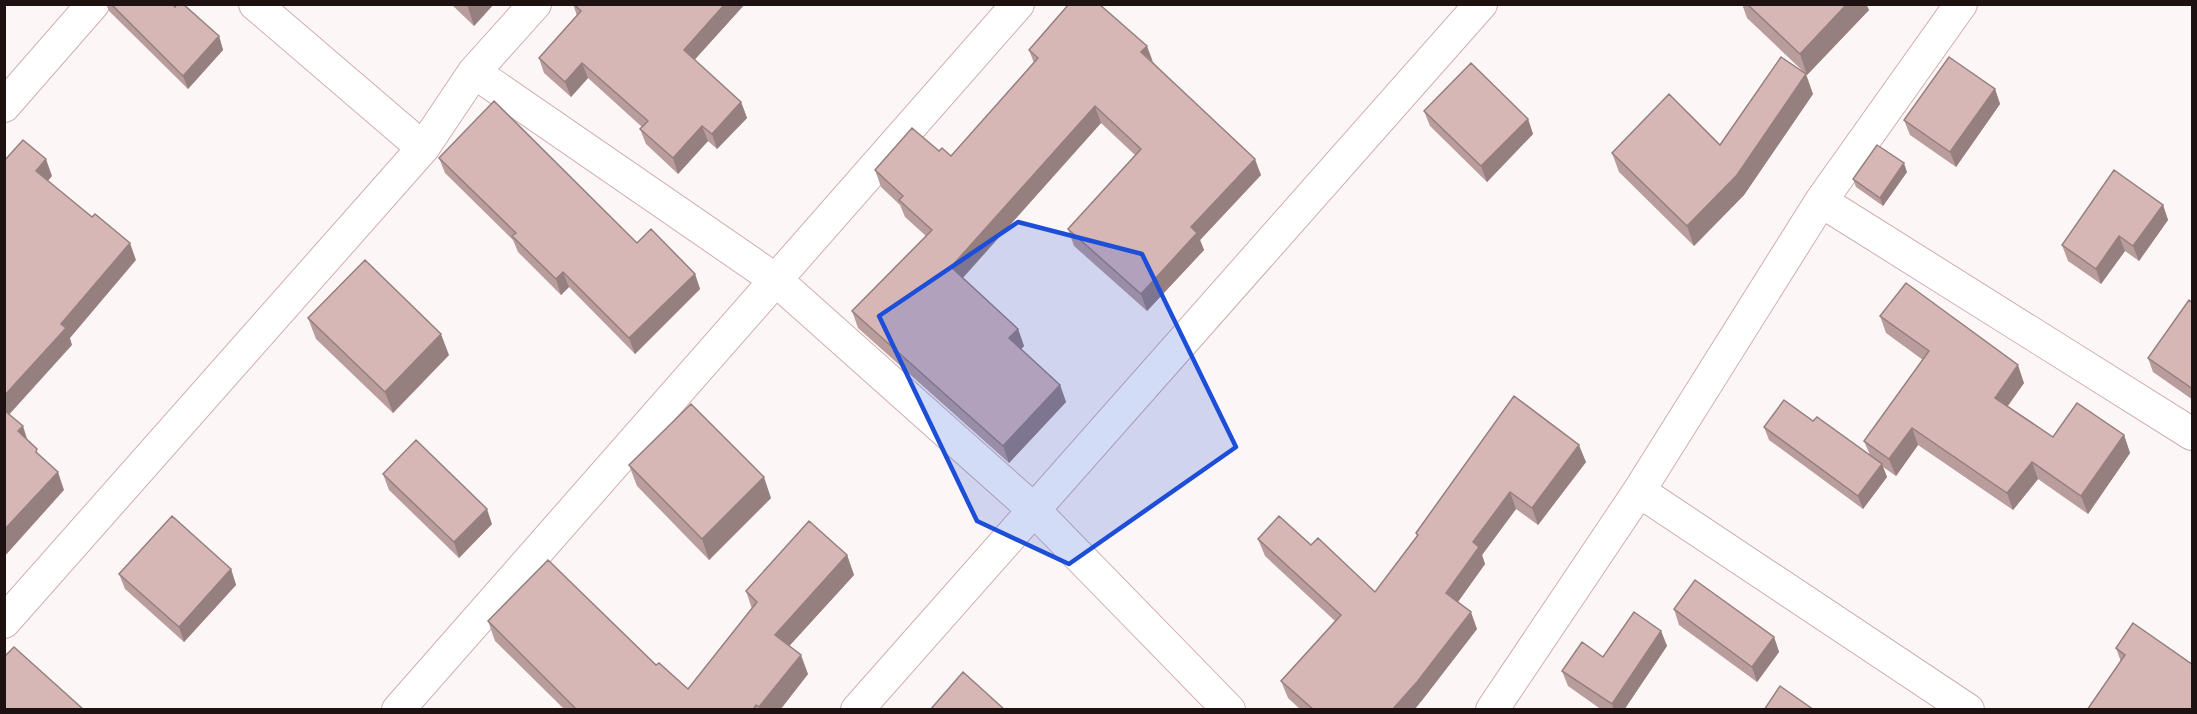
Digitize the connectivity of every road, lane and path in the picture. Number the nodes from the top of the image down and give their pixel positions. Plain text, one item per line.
1 (93, 4) edge
2 (255, 4) edge
3 (535, 4) edge
4 (1018, 4) edge
5 (1481, 4) edge
6 (1961, 4) edge
7 (474, 72) junction
8 (4, 106) edge
9 (423, 148) junction
10 (1821, 201) junction
11 (776, 279) junction
12 (2193, 434) edge
13 (1639, 491) junction
14 (1034, 510) junction
15 (4, 622) edge
16 (398, 710) edge
17 (857, 710) edge
18 (1229, 710) edge
19 (1492, 710) edge
20 (1968, 710) edge

1 - 8 street
2 - 9 street
3 - 7 street
4 - 11 street
5 - 14 street
6 - 10 street
7 - 9 street
7 - 11 street
9 - 15 street
10 - 12 street
10 - 13 street
11 - 14 street
11 - 16 street
13 - 19 street
13 - 20 street
14 - 17 street
14 - 18 street

